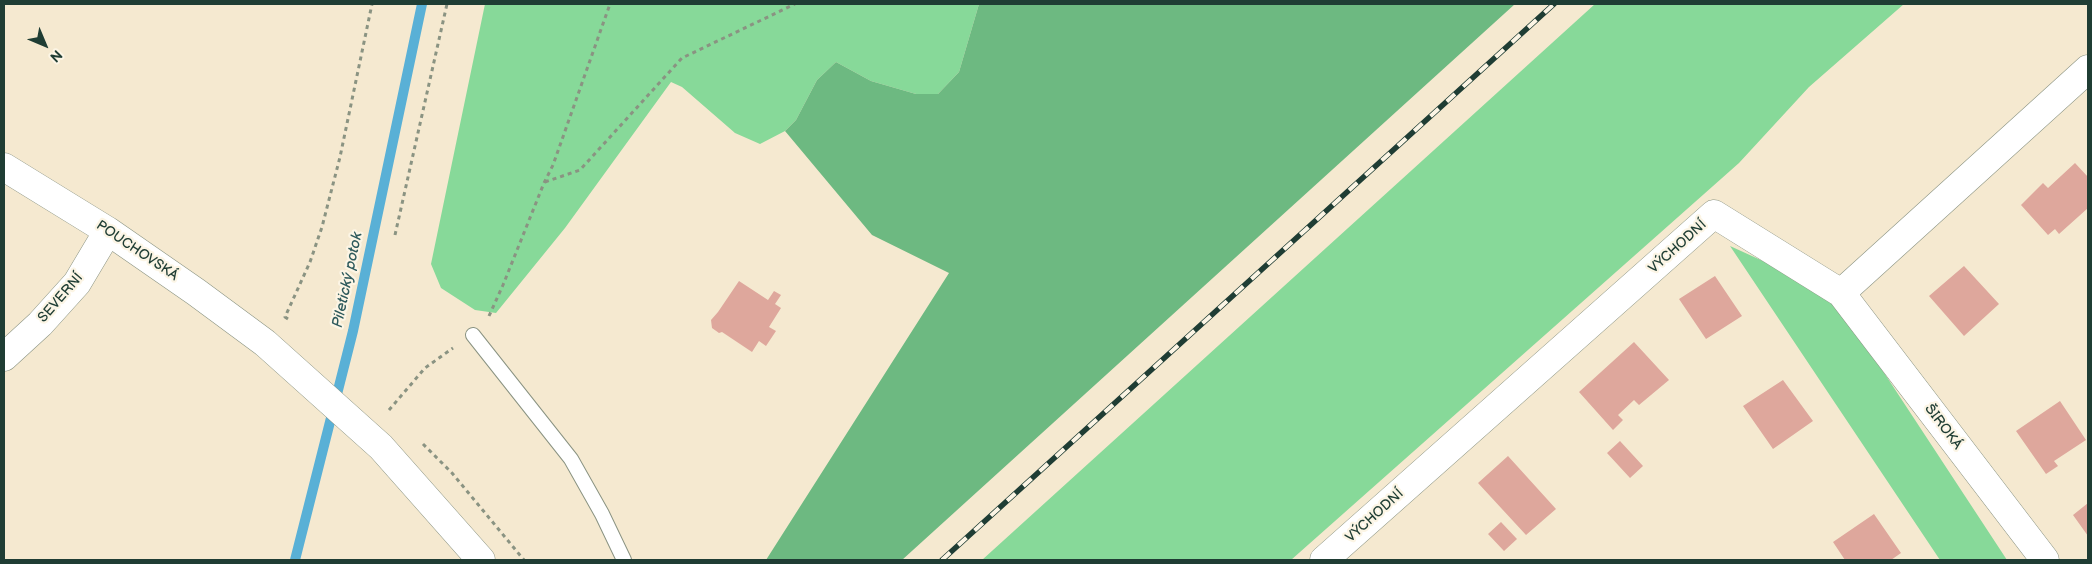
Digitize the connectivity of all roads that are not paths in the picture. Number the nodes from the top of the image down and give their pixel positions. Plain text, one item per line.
1 (2088, 69) edge
2 (4, 167) edge
3 (108, 231) junction
4 (1841, 294) junction
5 (474, 335) road end
6 (4, 357) edge
7 (481, 560) edge
8 (624, 560) edge
9 (1324, 560) edge
10 (2045, 560) edge

1 - 4 street
2 - 3 street, POUCHOVSKÁ
3 - 6 street, SEVERNÍ
3 - 7 street, POUCHOVSKÁ
4 - 9 street, VÝCHODNÍ
4 - 10 street, ŠIROKÁ
5 - 8 lane

